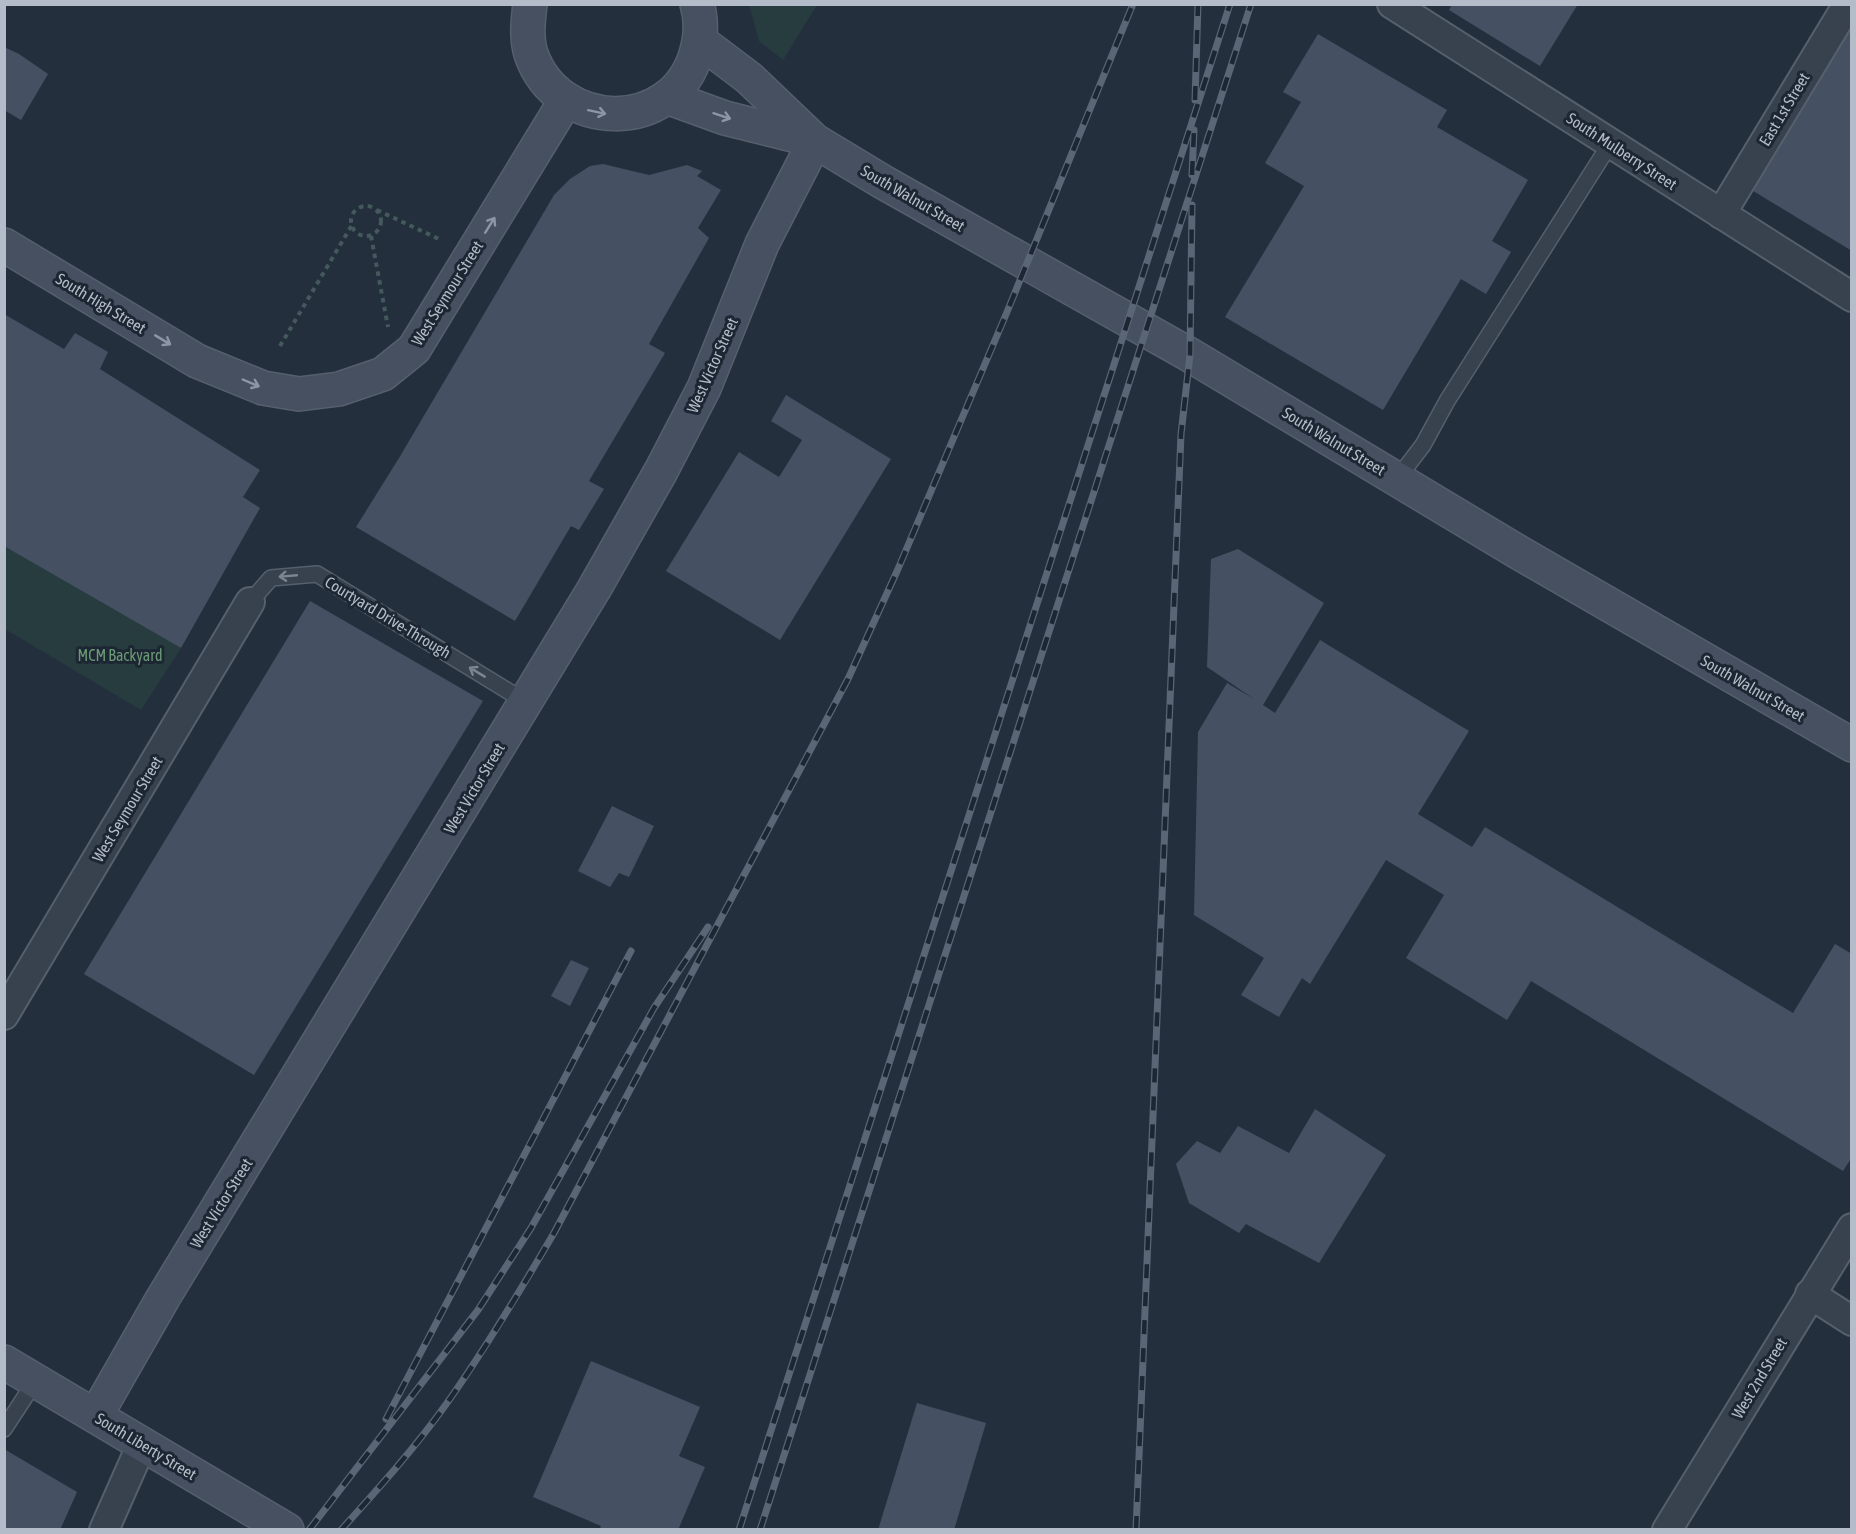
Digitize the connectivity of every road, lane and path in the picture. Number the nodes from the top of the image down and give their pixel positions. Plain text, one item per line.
1 (504, 4) edge
2 (530, 4) edge
3 (697, 4) edge
4 (1392, 4) edge
5 (1848, 4) edge
6 (700, 41) junction
7 (531, 54) junction
8 (667, 97) junction
9 (566, 100) junction
10 (815, 141) junction
11 (1610, 144) junction
12 (377, 210) junction
13 (1721, 214) junction
14 (352, 225) junction
15 (371, 236) junction
16 (448, 243) dead end
17 (4, 245) edge
18 (1851, 297) edge
19 (389, 331) dead end
20 (280, 346) dead end
21 (197, 360) joint
22 (1397, 479) junction
23 (250, 602) joint
24 (526, 702) junction
25 (1851, 745) edge
26 (4, 1015) edge
27 (1851, 1228) edge
28 (1810, 1294) junction
29 (1851, 1321) edge
30 (4, 1362) edge
31 (36, 1380) junction
32 (96, 1415) junction
33 (4, 1429) edge
34 (142, 1444) junction
35 (104, 1530) edge
36 (287, 1530) edge
37 (1667, 1530) edge

1 - 7 main road
2 - 7 main road
3 - 6 main road
4 - 11 street, South Mulberry Street
5 - 13 street, East 1st Street
6 - 8 main road
6 - 10 main road, South Walnut Street
7 - 9 main road
9 -> 8 main road
8 -> 10 main road, South Walnut Street
21 -> 9 main road, West Seymour Street
10 - 22 main road, South Walnut Street
10 - 24 main road, West Victor Street
11 - 13 street, South Mulberry Street
11 - 22 lane
12 - 14 path
12 - 15 path
12 - 16 path
13 - 18 street, South Mulberry Street
14 - 15 path
14 - 20 path
15 - 19 path
17 -> 21 main road, South High Street
22 - 25 main road, South Walnut Street
24 -> 23 lane, Courtyard Drive-Through
23 - 26 street, West Seymour Street
24 - 32 main road, West Victor Street
27 - 28 street, West 2nd Street
28 - 29 street
28 - 37 street, West 2nd Street
30 - 31 main road, South Liberty Street
31 - 32 main road, South Liberty Street
31 - 33 lane
32 - 34 main road, South Liberty Street
34 - 35 street
34 - 36 main road, South Liberty Street

